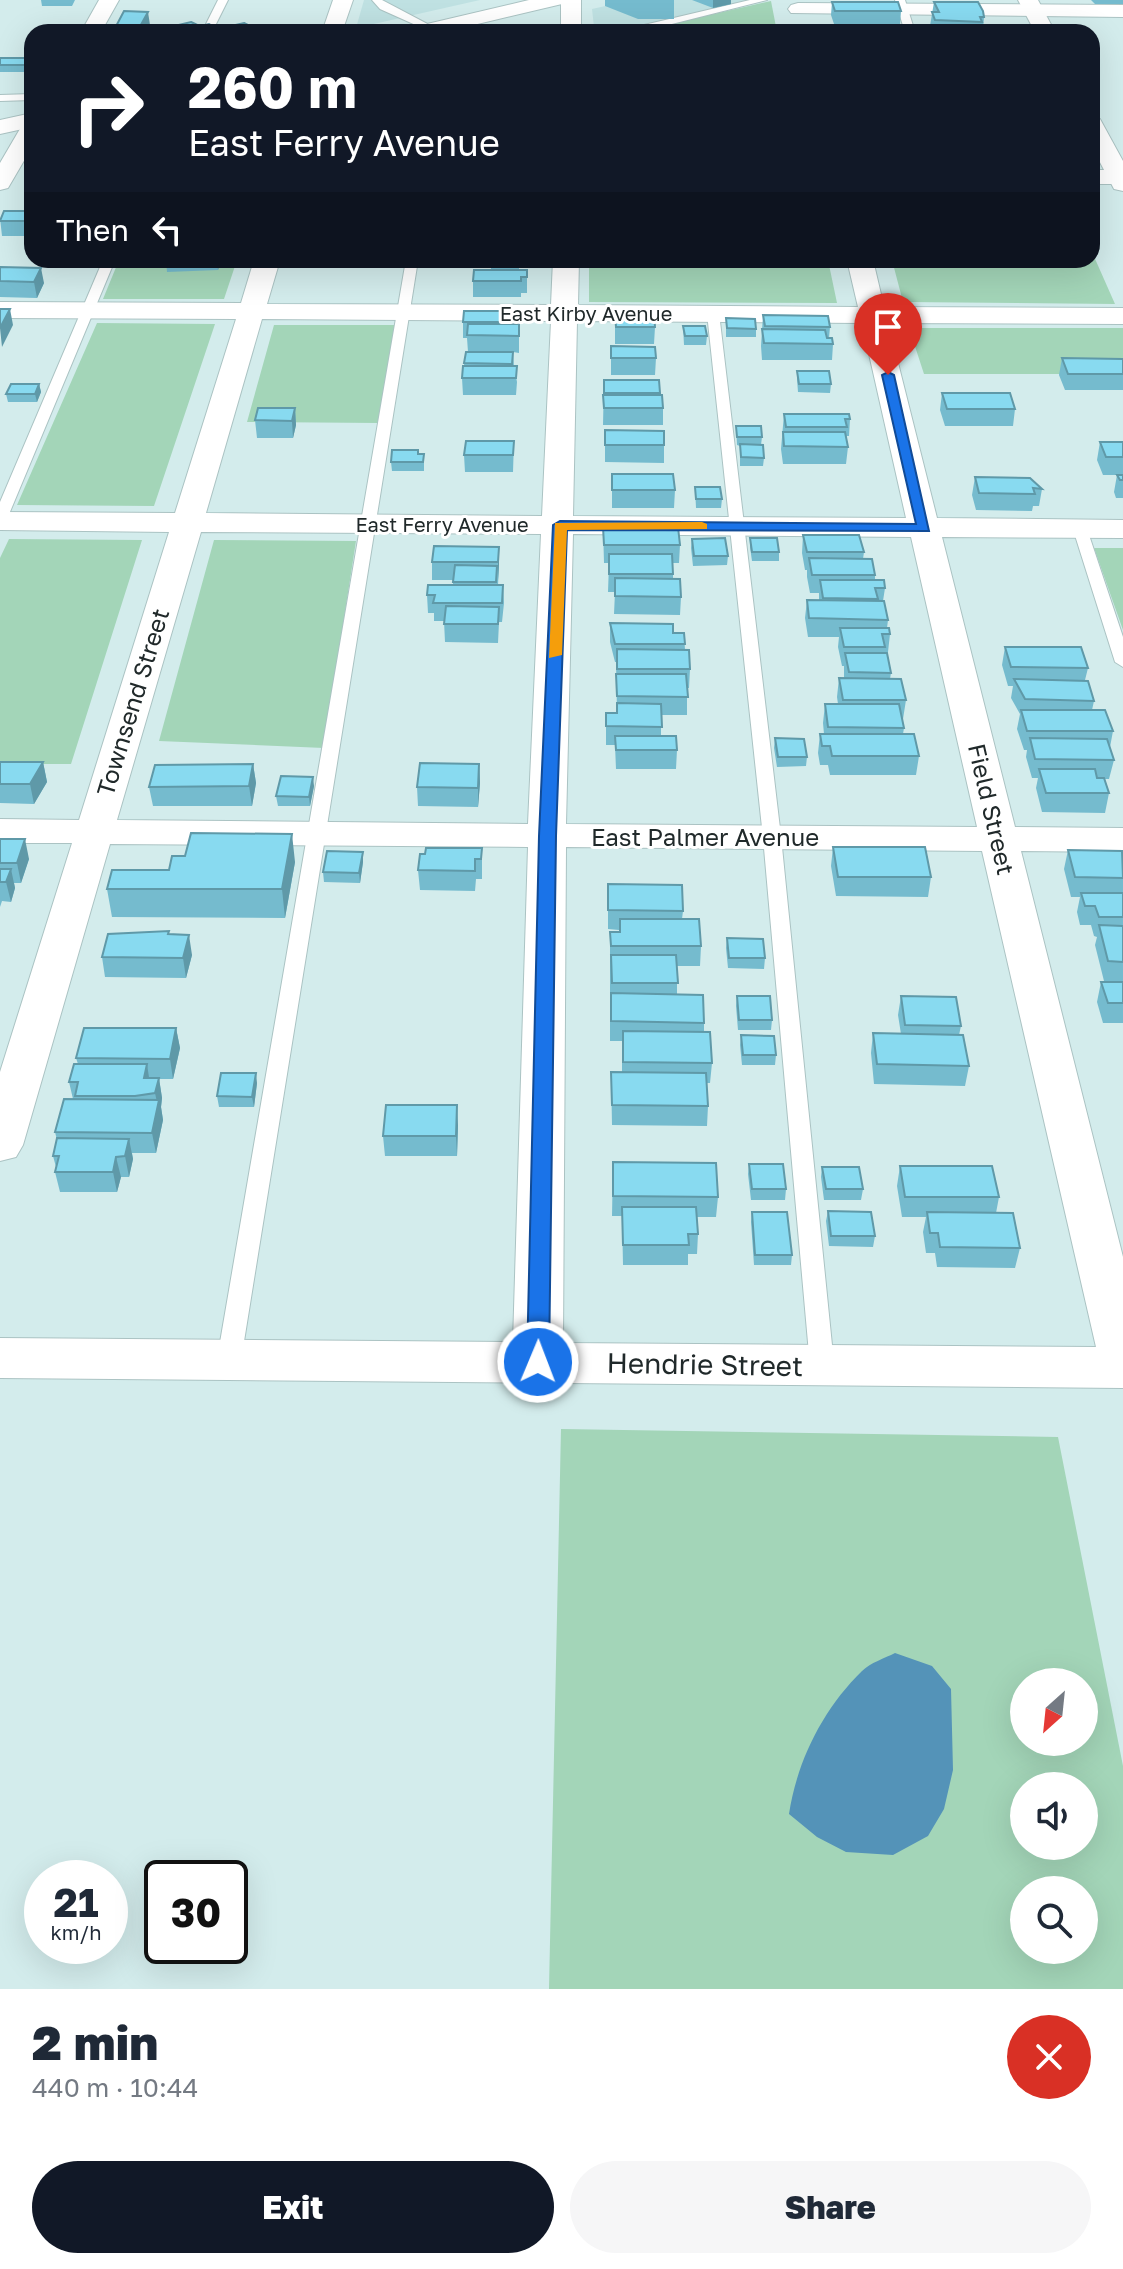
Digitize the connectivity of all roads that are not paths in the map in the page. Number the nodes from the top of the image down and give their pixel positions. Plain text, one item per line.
1 (109, 0) edge
2 (223, 0) edge
3 (343, 0) edge
4 (377, 0) edge
5 (555, 0) edge
6 (571, 0) edge
7 (762, 0) edge
8 (797, 4) edge
9 (902, 5) edge
10 (1031, 5) edge
11 (1123, 11) edge
12 (96, 24) edge
13 (211, 24) edge
14 (335, 24) edge
15 (414, 24) edge
16 (450, 24) edge
17 (571, 24) edge
18 (661, 24) edge
19 (802, 24) edge
20 (1041, 24) edge
21 (24, 97) edge
22 (0, 98) edge
23 (24, 122) edge
24 (0, 127) edge
25 (1100, 139) edge
26 (24, 141) edge
27 (24, 174) edge
28 (2, 178) edge
29 (1100, 178) edge
30 (1122, 179) edge
31 (105, 268) edge
32 (264, 268) edge
33 (411, 268) edge
34 (566, 268) edge
35 (862, 268) edge
36 (0, 310) edge
37 (87, 310) junction
38 (251, 311) junction
39 (405, 312) junction
40 (565, 312) junction
41 (713, 313) junction
42 (873, 314) junction
43 (1123, 316) edge
44 (0, 520) edge
45 (189, 523) junction
46 (366, 524) junction
47 (560, 525) junction
48 (735, 527) junction
49 (924, 528) junction
50 (1080, 529) junction
51 (1123, 529) edge
52 (1123, 662) edge
53 (0, 831) edge
54 (92, 832) junction
55 (316, 833) junction
56 (547, 836) junction
57 (772, 837) junction
58 (999, 838) junction
59 (1123, 840) edge
60 (0, 1145) edge
61 (1123, 1357) edge
62 (0, 1358) edge
63 (229, 1360) junction
64 (538, 1362) junction
65 (822, 1365) junction
66 (1123, 1368) edge

1 - 12 street
2 - 13 lane
3 - 14 street
4 - 15 lane
5 - 16 main road
6 - 17 street
7 - 18 lane
8 - 9 street
8 - 19 street
9 - 10 street
10 - 11 street
10 - 20 main road
21 - 22 lane
23 - 24 main road
25 - 30 main road
26 - 28 street
27 - 28 street
29 - 30 street
31 - 37 lane
32 - 38 street, Townsend Street
33 - 39 lane
34 - 40 street
35 - 42 street, Field Street
36 - 37 street, East Kirby Avenue
37 - 38 street, East Kirby Avenue
37 - 44 lane
38 - 39 street, East Kirby Avenue
38 - 45 street, Townsend Street
39 - 40 street, East Kirby Avenue
39 - 46 lane
40 - 41 street, East Kirby Avenue
40 - 47 street
41 - 42 street, East Kirby Avenue
41 - 48 lane
42 - 43 street, East Kirby Avenue
42 - 49 street, Field Street
44 - 45 street, East Ferry Avenue
45 - 46 street, East Ferry Avenue
45 - 54 street, Townsend Street
46 - 47 street, East Ferry Avenue
46 - 55 lane
47 - 48 street, East Ferry Avenue
47 - 56 street
48 - 49 street, East Ferry Avenue
48 - 57 lane
49 - 50 street, East Ferry Avenue
49 - 58 street, Field Street
50 - 51 street, East Ferry Avenue
50 - 52 lane
53 - 54 street, East Palmer Avenue
54 - 55 street, East Palmer Avenue
54 - 60 street, Townsend Street
55 - 56 street, East Palmer Avenue
55 - 63 lane
56 - 57 street, East Palmer Avenue
56 - 64 street
57 - 58 street, East Palmer Avenue
57 - 65 lane
58 - 59 street, East Palmer Avenue
58 - 61 street, Field Street
62 - 63 street, Hendrie Street
63 - 64 street, Hendrie Street
64 - 65 street, Hendrie Street
65 - 66 street, Hendrie Street

